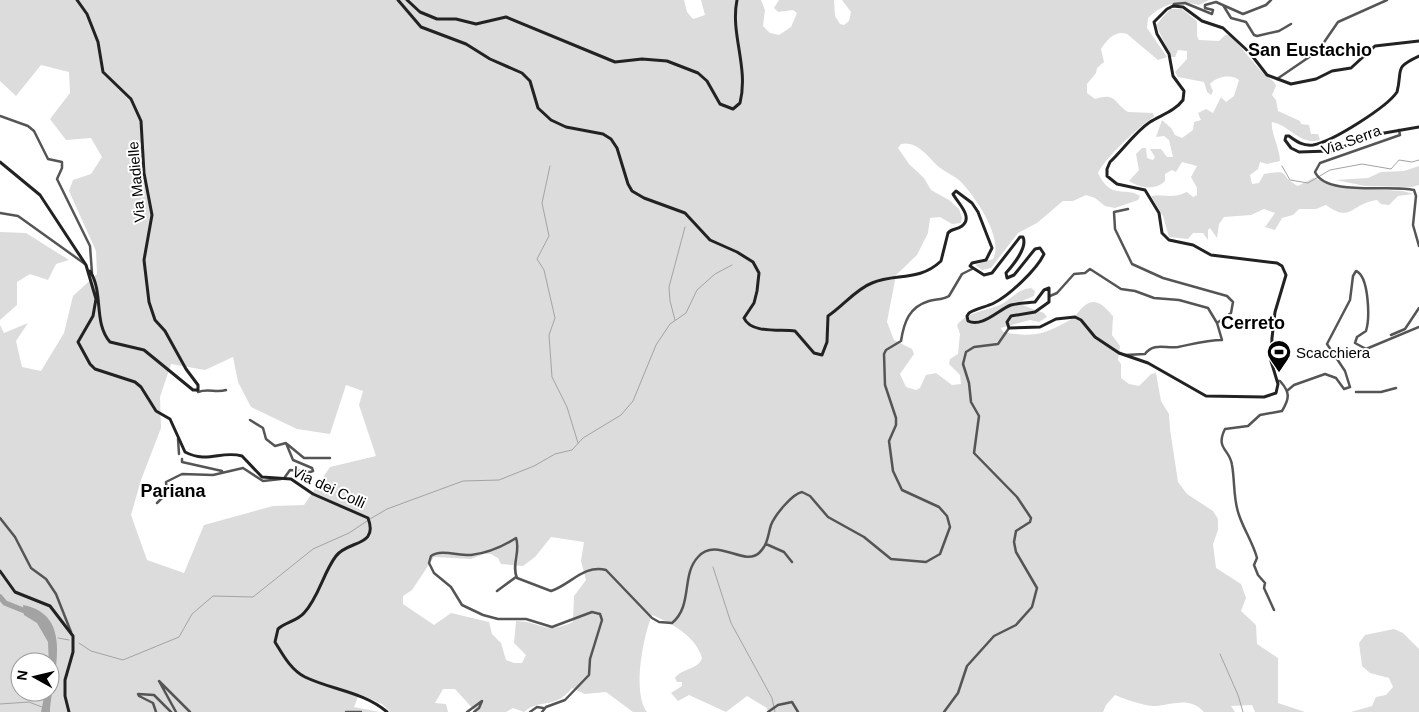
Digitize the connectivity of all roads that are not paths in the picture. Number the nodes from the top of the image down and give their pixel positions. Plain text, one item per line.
1 (77, 0) edge
2 (398, 0) edge
3 (407, 0) edge
4 (737, 0) edge
5 (1271, 0) edge
6 (1387, 0) edge
7 (1222, 4) junction
8 (1173, 6) junction
9 (1291, 24) dead end
10 (1419, 41) edge
11 (1419, 56) edge
12 (1276, 80) junction
13 (0, 116) edge
14 (1419, 127) edge
15 (1399, 130) junction
16 (0, 162) edge
17 (1128, 210) dead end
18 (0, 213) edge
19 (1419, 246) edge
20 (86, 265) junction
21 (972, 269) junction
22 (92, 274) junction
23 (1050, 296) junction
24 (1419, 308) edge
25 (1217, 323) junction
26 (1419, 327) edge
27 (1009, 328) junction
28 (1381, 341) junction
29 (1123, 355) junction
30 (1277, 381) junction
31 (1396, 388) dead end
32 (197, 390) junction
33 (226, 390) dead end
34 (1288, 390) junction
35 (1356, 392) dead end
36 (250, 420) dead end
37 (178, 435) junction
38 (286, 443) junction
39 (179, 454) dead end
40 (330, 458) dead end
41 (182, 459) dead end
42 (224, 471) junction
43 (286, 478) junction
44 (157, 503) dead end
45 (0, 518) edge
46 (766, 544) junction
47 (792, 562) dead end
48 (0, 571) edge
49 (516, 577) junction
50 (497, 591) dead end
51 (1274, 610) dead end
52 (73, 636) junction
53 (543, 710) edge
54 (69, 712) edge
55 (156, 712) edge
56 (170, 712) edge
57 (176, 712) edge
58 (190, 712) edge
59 (346, 712) edge
60 (361, 712) edge
61 (387, 712) edge
62 (467, 712) edge
63 (474, 712) edge
64 (530, 712) edge
65 (768, 712) edge
66 (798, 712) edge
67 (944, 712) edge

1 - 32 street, Via Madielle
2 - 21 street
3 - 4 street
5 - 7 street
6 - 12 street
7 - 8 street
7 - 9 street
8 - 12 street
8 - 30 street
10 - 12 street
11 - 15 street
13 - 22 street
14 - 15 street
15 - 19 street, Via Serra
16 - 20 street, Via dei Colli
17 - 25 street
18 - 20 street
20 - 22 street
20 - 37 street, Via dei Colli
21 - 23 street
21 - 46 street
22 - 32 street
23 - 25 street
23 - 27 street
24 - 28 street
25 - 29 street
26 - 28 street
27 - 29 street
27 - 67 street
28 - 34 street
29 - 30 street
30 - 34 street
31 - 35 street
32 - 33 street
34 - 51 street
36 - 38 street
37 - 39 street
37 - 43 street, Via dei Colli
38 - 40 street
38 - 43 street
41 - 42 street
42 - 43 street
42 - 44 street
43 - 61 street, Via dei Colli
45 - 52 street
46 - 47 street
46 - 49 street
48 - 52 street
49 - 50 street
49 - 53 street
52 - 54 street
53 - 64 street
55 - 56 street
57 - 58 street
59 - 60 street
62 - 63 street
65 - 66 street

